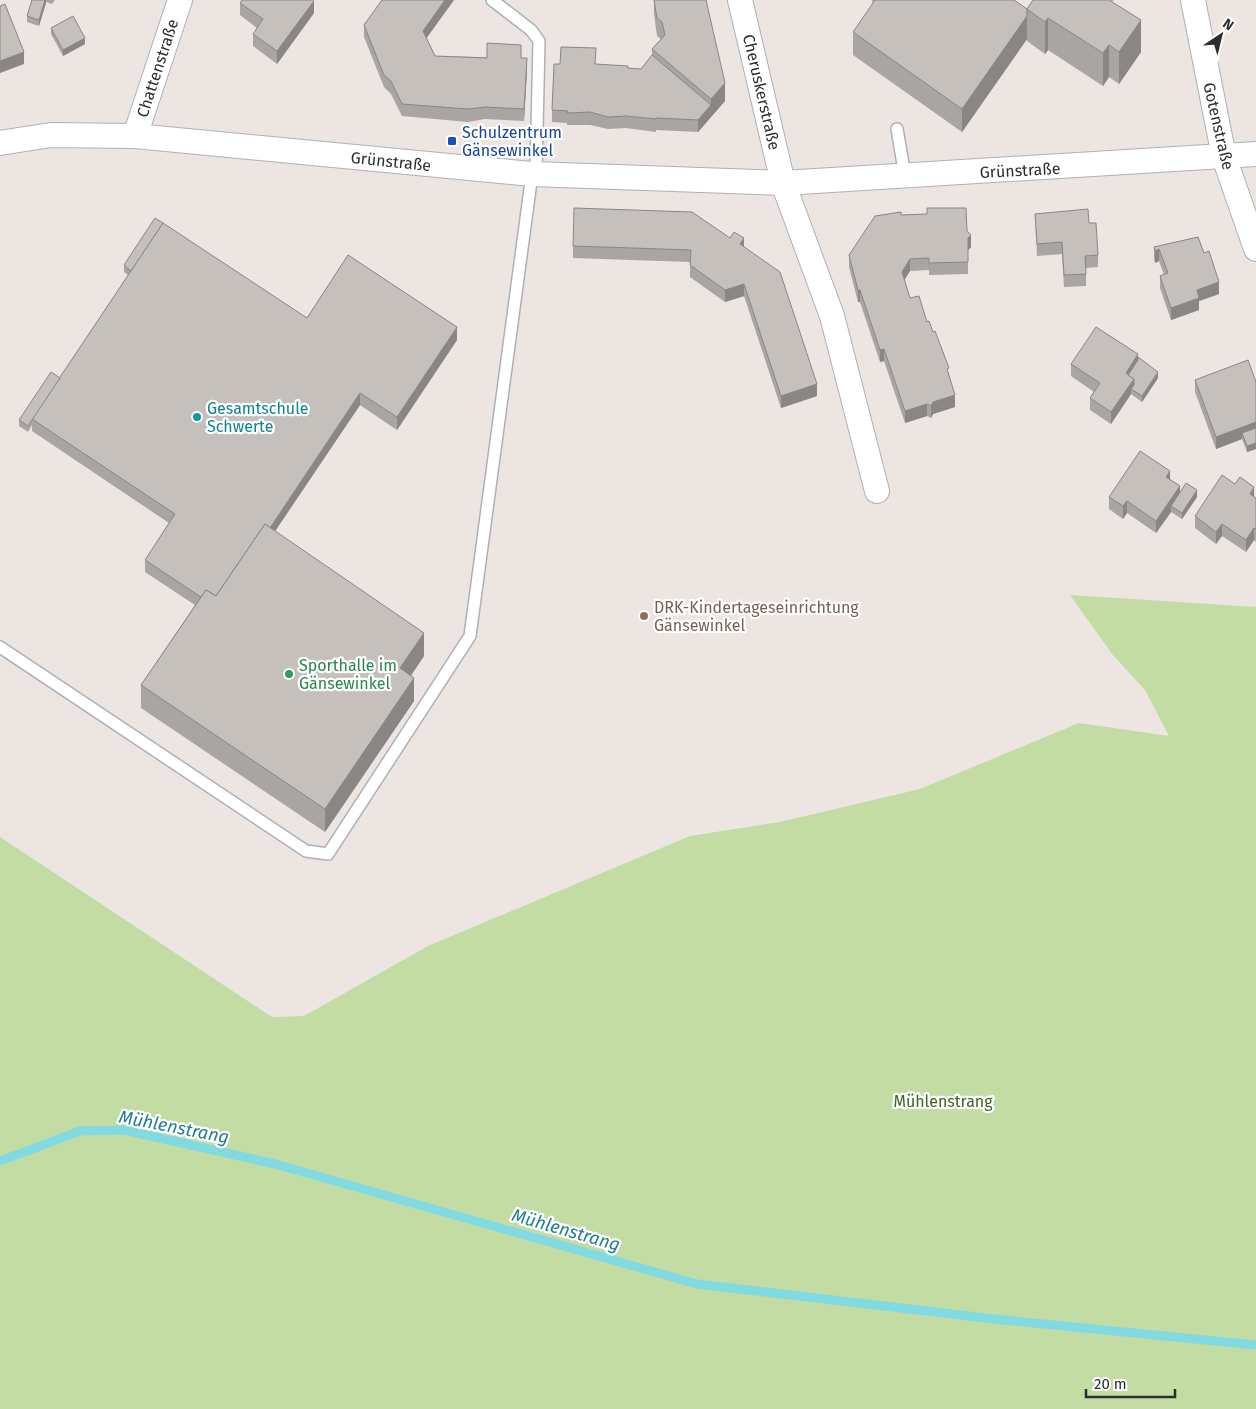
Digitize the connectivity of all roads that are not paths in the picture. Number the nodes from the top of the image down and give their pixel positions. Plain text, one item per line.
1 (180, 0) edge
2 (492, 0) edge
3 (740, 0) edge
4 (1193, 0) edge
5 (897, 129) dead end
6 (135, 136) junction
7 (0, 143) edge
8 (1256, 154) edge
9 (1224, 157) junction
10 (534, 174) junction
11 (905, 176) junction
12 (783, 183) junction
13 (1256, 249) edge
14 (877, 491) dead end
15 (0, 647) edge

1 - 6 street, Chattenstraße
2 - 10 lane
3 - 12 street, Cheruskerstraße
4 - 9 street, Gotenstraße
5 - 11 lane
6 - 7 street, Grünstraße
6 - 10 street, Grünstraße
8 - 9 street, Grünstraße
9 - 11 street, Grünstraße
9 - 13 street, Gotenstraße
10 - 12 street, Grünstraße
10 - 15 lane
11 - 12 street, Grünstraße
12 - 14 street

